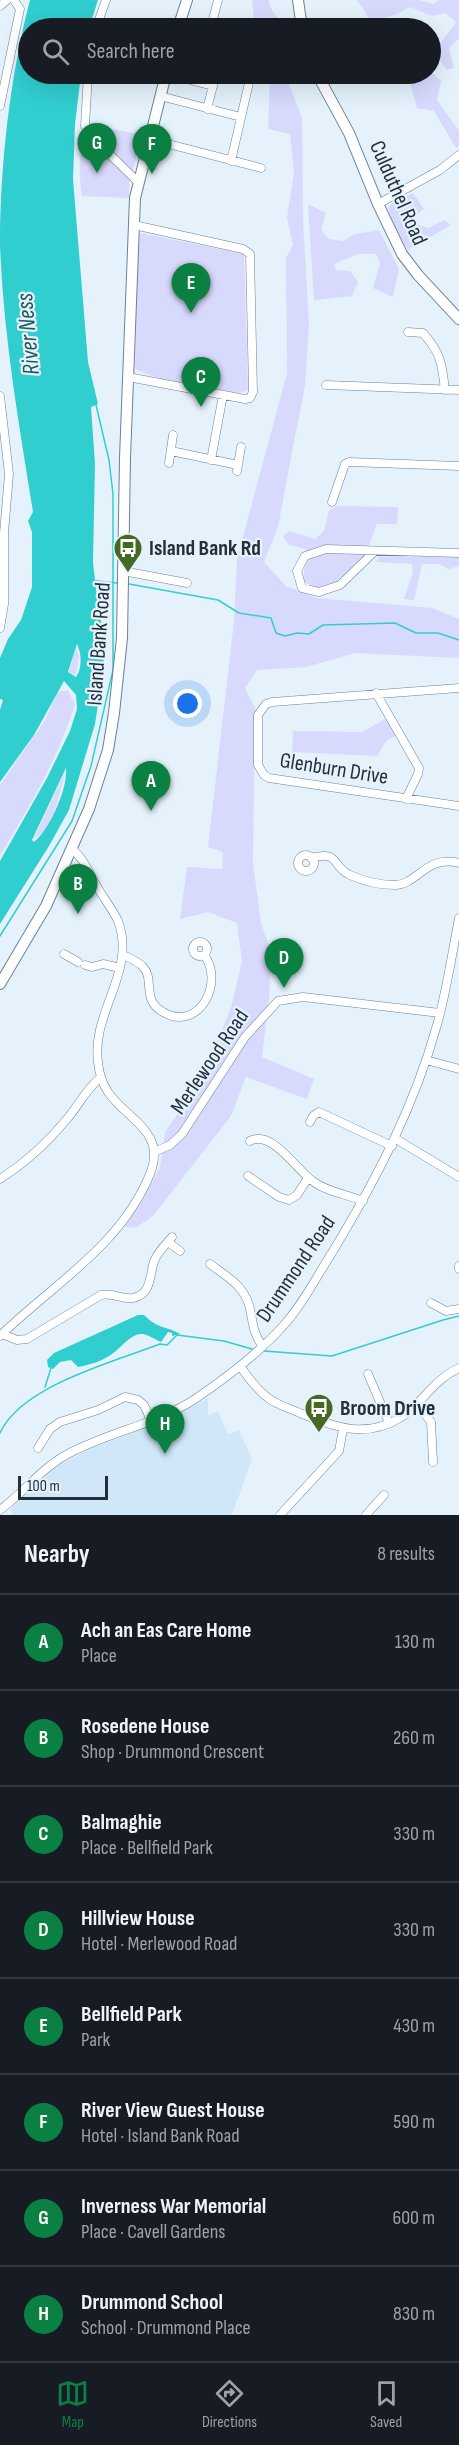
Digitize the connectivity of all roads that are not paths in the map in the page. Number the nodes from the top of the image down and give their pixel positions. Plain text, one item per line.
1 (8, 0) edge
2 (14, 0) edge
3 (106, 0) edge
4 (187, 0) edge
5 (218, 0) edge
6 (298, 0) edge
7 (0, 6) edge
8 (18, 18) edge
9 (100, 18) edge
10 (181, 18) edge
11 (213, 18) edge
12 (301, 18) edge
13 (18, 19) edge
14 (87, 84) edge
15 (163, 84) edge
16 (205, 84) edge
17 (249, 84) edge
18 (323, 84) edge
19 (213, 86) joint
20 (159, 96) junction
21 (0, 106) edge
22 (207, 109) junction
23 (241, 117) junction
24 (149, 139) junction
25 (459, 155) edge
26 (231, 161) junction
27 (261, 168) dead end
28 (137, 181) junction
29 (378, 204) junction
30 (134, 225) junction
31 (458, 317) edge
32 (408, 332) dead end
33 (128, 377) junction
34 (326, 385) dead end
35 (445, 390) junction
36 (459, 390) edge
37 (223, 395) junction
38 (0, 396) edge
39 (173, 435) dead end
40 (241, 447) dead end
41 (171, 452) junction
42 (211, 460) junction
43 (169, 463) dead end
44 (459, 466) edge
45 (332, 502) dead end
46 (375, 551) junction
47 (459, 553) edge
48 (123, 579) junction
49 (187, 584) dead end
50 (0, 628) edge
51 (459, 688) edge
52 (376, 693) junction
53 (406, 799) junction
54 (459, 806) edge
55 (72, 849) junction
56 (311, 858) dead end
57 (459, 863) edge
58 (459, 918) edge
59 (64, 954) dead end
60 (204, 954) dead end
61 (123, 955) junction
62 (120, 968) junction
63 (0, 984) edge
64 (440, 1013) junction
65 (426, 1060) junction
66 (459, 1069) edge
67 (100, 1078) junction
68 (310, 1122) dead end
69 (250, 1141) dead end
70 (394, 1143) junction
71 (154, 1152) junction
72 (247, 1176) dead end
73 (459, 1177) edge
74 (308, 1178) junction
75 (0, 1179) edge
76 (363, 1201) junction
77 (180, 1251) dead end
78 (212, 1269) dead end
79 (431, 1303) dead end
80 (459, 1309) edge
81 (1, 1335) edge
82 (262, 1346) junction
83 (240, 1366) junction
84 (459, 1368) edge
85 (368, 1374) dead end
86 (417, 1404) junction
87 (152, 1422) junction
88 (389, 1423) junction
89 (343, 1429) junction
90 (37, 1430) dead end
91 (46, 1436) junction
92 (38, 1448) dead end
93 (431, 1456) dead end
94 (382, 1499) dead end
95 (0, 1510) edge
96 (280, 1515) edge
97 (366, 1515) edge

1 - 7 street
2 - 8 street
3 - 9 street
4 - 10 main road
5 - 11 street
6 - 12 main road
13 - 21 street
14 - 28 street
15 - 20 main road, Island Bank Road
16 - 19 street
17 - 23 street
18 - 29 main road, Culduthel Road
19 - 22 street
20 - 22 street
20 - 24 main road, Island Bank Road
22 - 23 street
23 - 26 street
24 - 26 street
24 - 28 main road, Island Bank Road
25 - 29 street
26 - 27 street
28 - 30 main road, Island Bank Road
29 - 31 main road, Culduthel Road
30 - 33 main road, Island Bank Road
30 - 37 street
32 - 35 street
33 - 37 street
33 - 48 main road, Island Bank Road
34 - 35 street
35 - 36 street
37 - 42 street
38 - 50 street
39 - 41 street
40 - 42 street
41 - 42 street
41 - 43 street
44 - 45 street
46 - 46 street
46 - 47 street
48 - 49 street
48 - 55 main road, Island Bank Road
51 - 52 street, Glenburn Drive
52 - 53 street, Glenburn Drive
52 - 53 street, Glenburn Drive
53 - 54 street, Glenburn Drive
55 - 61 street
55 - 63 main road, Island Bank Road
56 - 57 street
58 - 64 street, Drummond Road
59 - 62 street
60 - 61 street
61 - 62 street
62 - 67 street
64 - 65 street, Drummond Road
64 - 71 street, Merlewood Road
65 - 66 street
65 - 70 street, Drummond Road
67 - 71 street
67 - 75 street
68 - 70 street
69 - 74 street
70 - 73 street
70 - 76 street, Drummond Road
71 - 81 street
72 - 74 street
74 - 76 street
76 - 82 street, Drummond Road
77 - 81 street
78 - 82 street
79 - 80 street
82 - 83 street, Drummond Road
83 - 87 street, Drummond Road
83 - 89 street
84 - 86 street
85 - 88 street
86 - 88 street
86 - 93 street
87 - 91 street
87 - 95 street, Drummond Road
88 - 89 street
89 - 96 street
90 - 91 street
91 - 92 street
94 - 97 street

